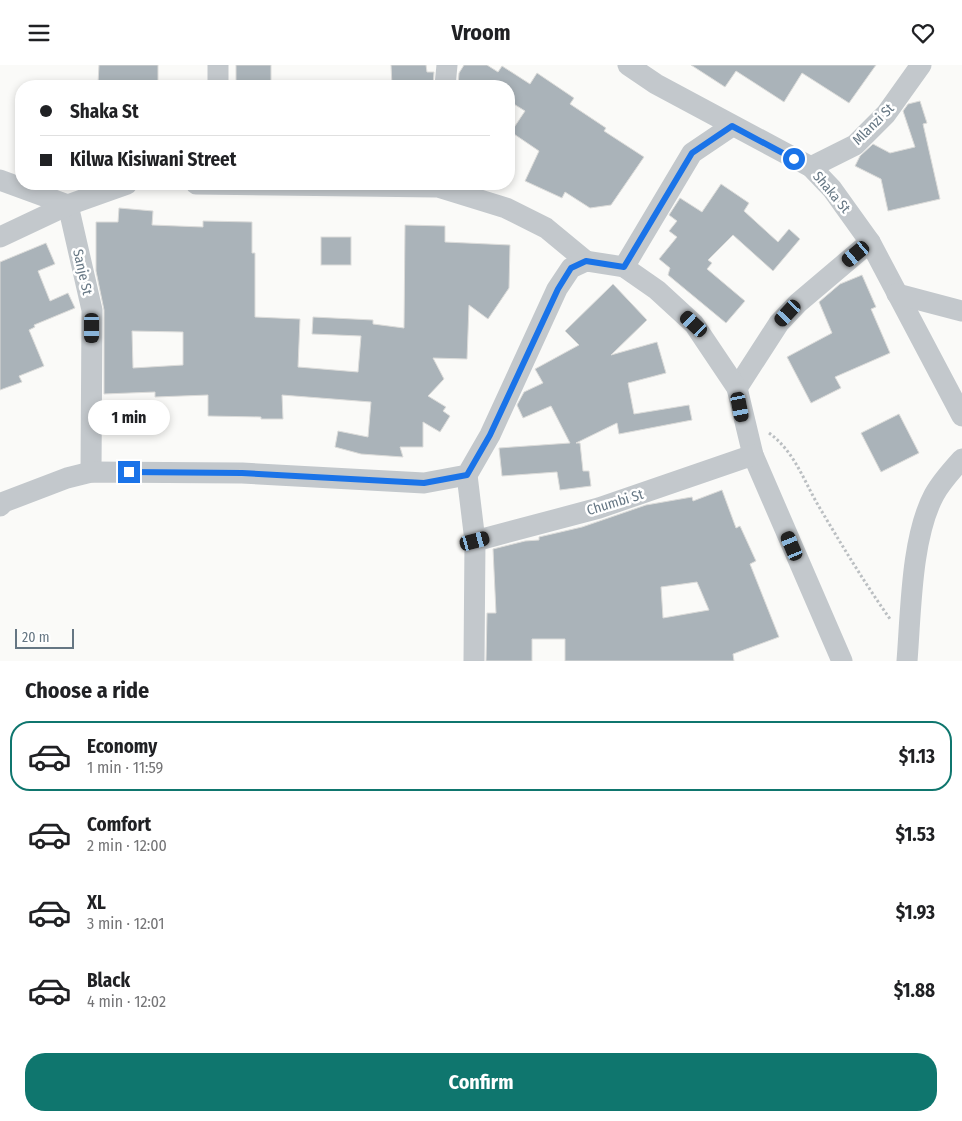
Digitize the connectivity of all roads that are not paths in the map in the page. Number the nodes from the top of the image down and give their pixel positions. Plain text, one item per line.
1 (218, 65) edge
2 (447, 65) edge
3 (628, 65) edge
4 (922, 65) edge
5 (218, 80) edge
6 (446, 80) edge
7 (732, 126) junction
8 (810, 167) junction
9 (0, 181) edge
10 (15, 186) edge
11 (26, 190) edge
12 (110, 190) edge
13 (450, 190) edge
14 (68, 205) junction
15 (0, 237) edge
16 (870, 242) junction
17 (586, 261) junction
18 (624, 267) junction
19 (898, 294) junction
20 (962, 311) edge
21 (736, 388) junction
22 (962, 416) edge
23 (753, 455) junction
24 (962, 459) edge
25 (91, 472) junction
26 (467, 475) junction
27 (0, 506) edge
28 (475, 541) junction
29 (908, 653) edge
30 (835, 659) edge
31 (474, 661) edge

1 - 5 street
2 - 6 street
3 - 7 street, Shaka St
4 - 8 street, Mlanzi St
7 - 8 street, Shaka St
7 - 18 street
8 - 16 street, Shaka St
9 - 10 street
11 - 14 street
12 - 14 street
13 - 17 street
14 - 15 street
14 - 25 street, Sanje St
16 - 19 street, Shaka St
16 - 21 street
17 - 18 street
17 - 26 street
18 - 21 street
19 - 20 street
19 - 22 street, Shaka St
21 - 23 street
23 - 28 street, Chumbi St
23 - 30 street
24 - 29 street
25 - 26 street
25 - 27 street
26 - 28 street
28 - 31 street

